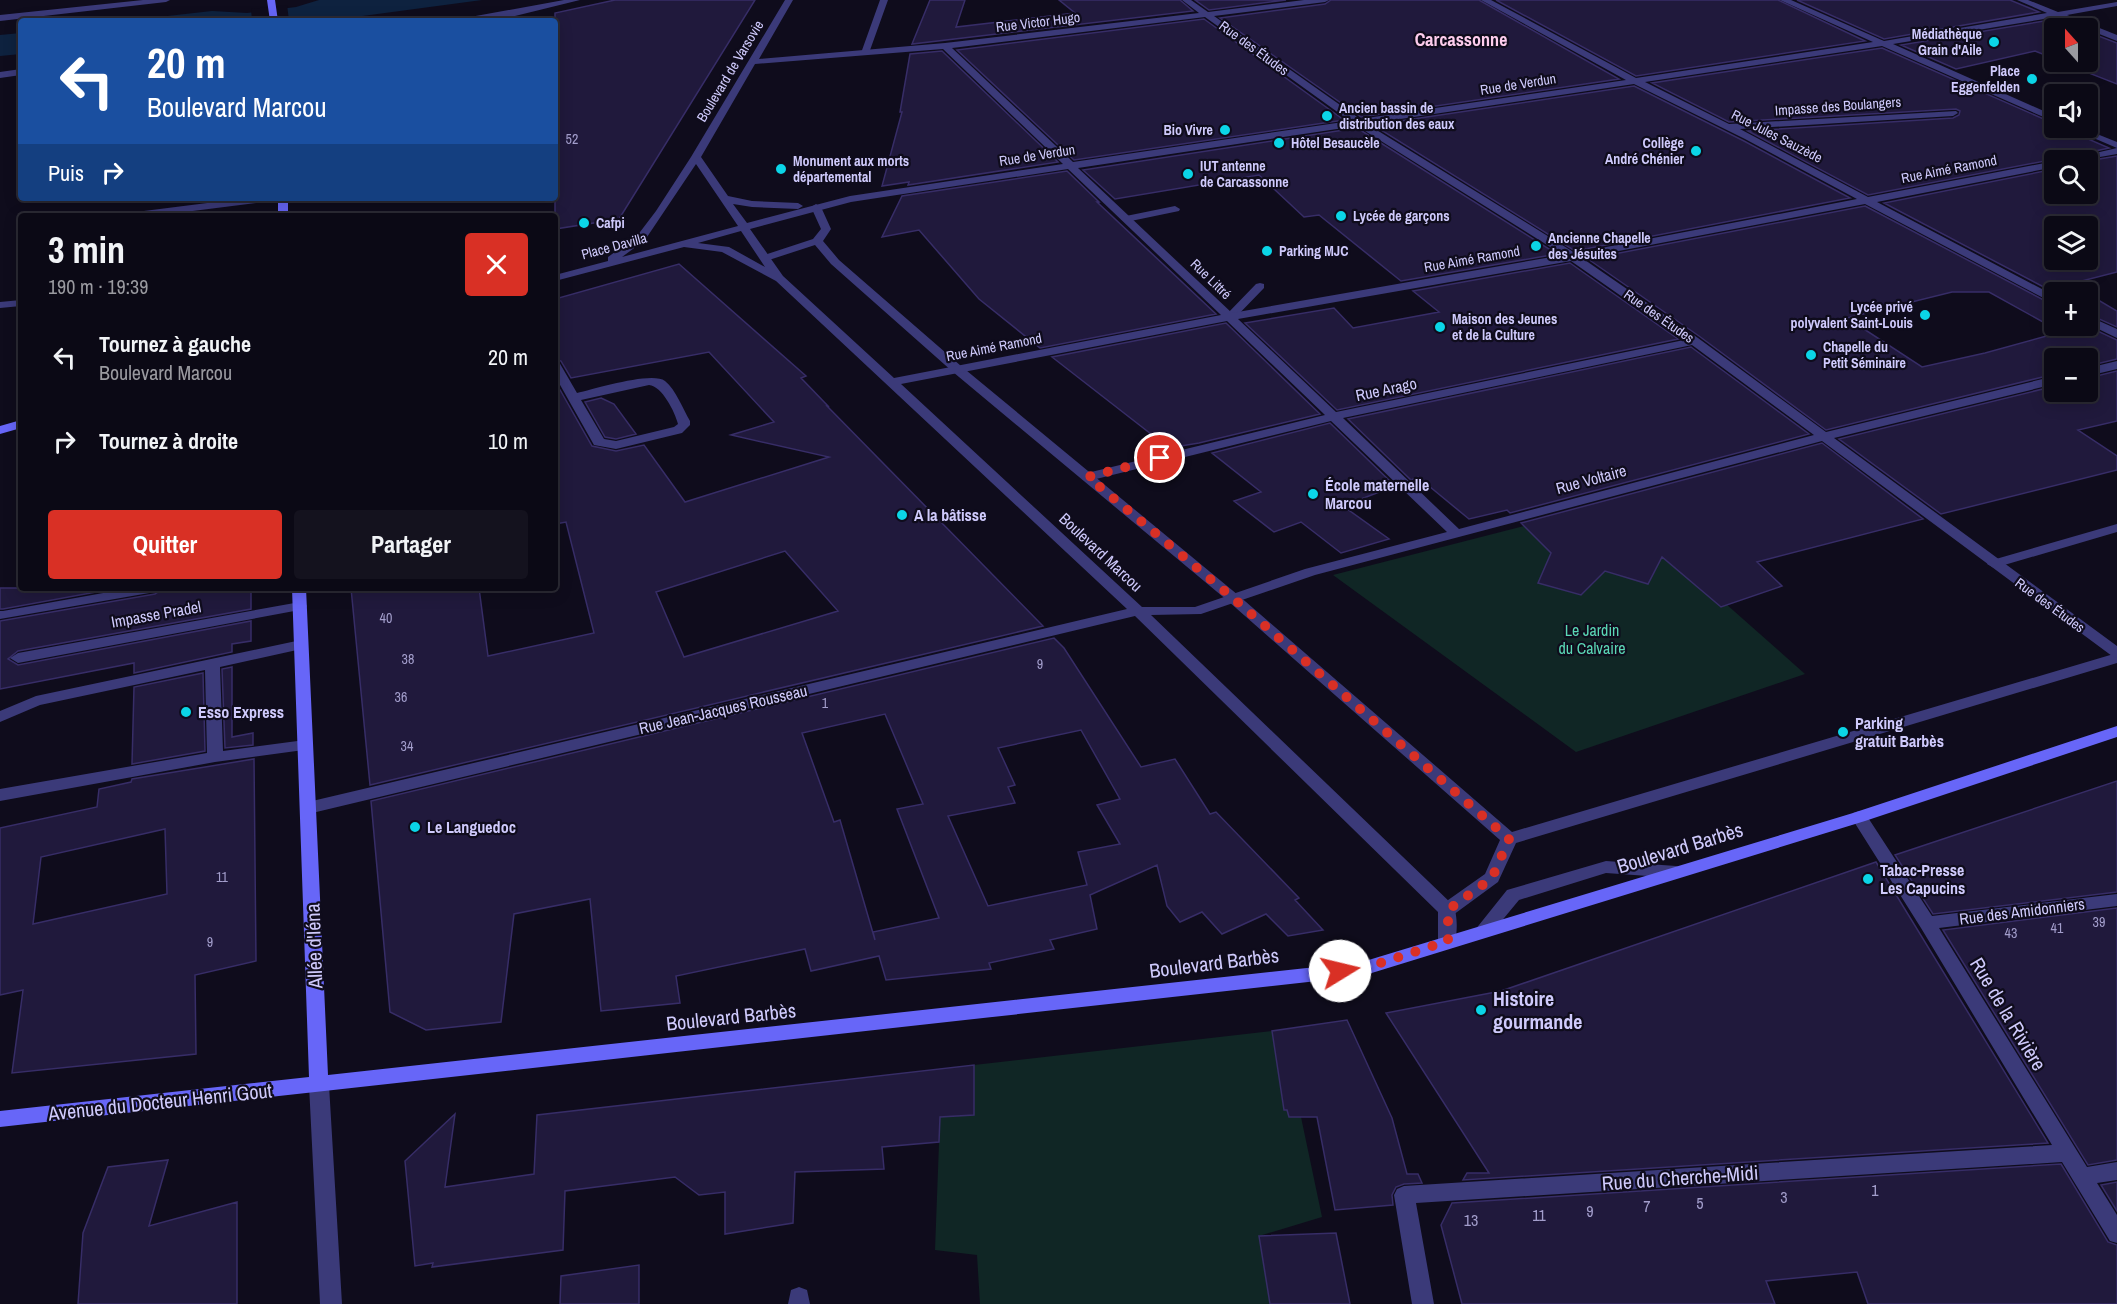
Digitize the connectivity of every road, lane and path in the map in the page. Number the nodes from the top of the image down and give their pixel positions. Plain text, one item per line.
1 (166, 0) edge
2 (271, 0) edge
3 (576, 0) edge
4 (789, 0) edge
5 (884, 0) edge
6 (1186, 0) edge
7 (1325, 0) edge
8 (1485, 0) edge
9 (1784, 0) edge
10 (2021, 0) edge
11 (2117, 4) edge
12 (1208, 15) junction
13 (2059, 15) junction
14 (0, 18) edge
15 (274, 18) edge
16 (476, 18) edge
17 (2117, 38) edge
18 (1880, 44) junction
19 (945, 46) junction
20 (865, 53) junction
21 (753, 62) junction
22 (18, 72) edge
23 (0, 75) edge
24 (1635, 81) junction
25 (1953, 113) dead end
26 (2044, 114) edge
27 (1359, 123) junction
28 (1725, 127) junction
29 (2098, 137) edge
30 (2117, 145) edge
31 (2117, 151) edge
32 (2098, 155) edge
33 (696, 157) junction
34 (1070, 165) junction
35 (2044, 166) edge
36 (725, 199) junction
37 (1868, 200) junction
38 (248, 201) edge
39 (816, 207) junction
40 (1175, 209) dead end
41 (152, 213) edge
42 (1126, 219) junction
43 (744, 226) junction
44 (817, 241) junction
45 (680, 244) junction
46 (1573, 257) junction
47 (765, 258) junction
48 (605, 264) junction
49 (558, 277) edge
50 (780, 279) junction
51 (1260, 286) dead end
52 (2044, 295) edge
53 (18, 303) edge
54 (0, 305) edge
55 (1230, 317) junction
56 (2098, 324) edge
57 (2117, 334) edge
58 (1694, 341) junction
59 (2117, 365) edge
60 (558, 369) edge
61 (957, 369) junction
62 (2098, 370) edge
63 (894, 382) junction
64 (2044, 383) edge
65 (576, 397) junction
66 (1334, 417) junction
67 (18, 425) edge
68 (0, 430) edge
69 (1823, 437) junction
70 (1088, 477) junction
71 (2117, 528) edge
72 (1456, 533) junction
73 (1994, 564) junction
74 (138, 591) edge
75 (299, 591) edge
76 (1233, 598) junction
77 (300, 606) junction
78 (1138, 610) junction
79 (3, 615) dead end
80 (301, 645) junction
81 (2117, 653) edge
82 (18, 658) dead end
83 (2117, 658) edge
84 (212, 665) junction
85 (0, 717) edge
86 (2117, 731) edge
87 (305, 745) junction
88 (215, 757) junction
89 (0, 795) edge
90 (308, 808) junction
91 (1860, 817) junction
92 (1509, 839) junction
93 (1676, 872) junction
94 (2117, 900) edge
95 (1448, 910) junction
96 (1927, 923) junction
97 (1484, 930) junction
98 (1448, 941) junction
99 (320, 1085) junction
100 (0, 1119) edge
101 (2066, 1153) junction
102 (2117, 1171) edge
103 (2082, 1176) junction
104 (2117, 1234) edge
105 (331, 1304) edge
106 (1423, 1304) edge

1 - 14 street
2 - 15 main road
3 - 16 street
4 - 21 street, Boulevard de Varsovie
5 - 20 street
6 - 12 street, Rue des Études
7 - 12 street, Rue Victor Hugo
8 - 24 street, Rue Jules Sauzède
9 - 18 street
10 - 13 street
11 - 13 street, Rue de Verdun
12 - 19 street, Rue Victor Hugo
12 - 27 street, Rue des Études
13 - 17 street
13 - 18 street, Rue de Verdun
18 - 24 street, Rue de Verdun
18 - 26 street
19 - 20 street, Rue Victor Hugo
19 - 34 street, Rue Littré
20 - 21 street, Rue Victor Hugo
21 - 33 street, Boulevard de Varsovie
22 - 23 street
24 - 27 street, Rue de Verdun
24 - 28 street, Rue Jules Sauzède
25 - 28 street, Impasse des Boulangers
27 - 34 street, Rue de Verdun
27 - 46 street, Rue des Études
28 - 37 street, Rue Jules Sauzède
29 - 30 street
31 - 32 street
33 - 36 street
33 - 48 street, Boulevard de Varsovie
34 - 39 street, Rue de Verdun
34 - 42 street, Rue Littré
35 - 37 street, Rue Aimé Ramond
36 - 39 street, Rue de Verdun
36 - 43 street
37 - 46 street, Rue Aimé Ramond
37 - 52 street, Rue Jules Sauzède
38 - 41 street
39 - 43 street, Rue de Verdun
39 - 44 street
40 - 42 street
42 - 55 street, Rue Littré
43 - 45 street, Rue de Verdun
43 - 47 street
44 - 47 street
44 - 61 street
45 - 48 street, Place Davilla
45 - 50 street, Boulevard Marcou
46 - 55 street, Rue Aimé Ramond
46 - 58 street, Rue des Études
47 - 50 street
48 - 49 street, Place Davilla
50 - 63 street, Boulevard Marcou
51 - 55 street
53 - 54 street
55 - 61 street, Rue Aimé Ramond
55 - 66 street, Rue Littré
56 - 57 street
58 - 66 street, Rue Arago
58 - 69 street, Rue des Études
59 - 62 street
60 - 65 street
61 - 63 street, Rue Aimé Ramond
61 - 70 street
63 - 78 street, Boulevard Marcou
64 - 69 street, Rue Voltaire
65 - 65 street
66 - 70 street, Rue Arago
66 - 72 street, Rue Littré
67 - 68 main road
69 - 72 street, Rue Voltaire
69 - 73 street, Rue des Études
70 - 76 street
71 - 73 street
72 - 76 street, Rue Voltaire
73 - 81 street, Rue des Études
74 - 79 street
75 - 77 main road, Allée d'Iéna
76 - 78 street, Rue Voltaire
76 - 92 street
77 - 80 main road, Allée d'Iéna
77 - 82 street, Impasse Pradel
78 - 90 street, Rue Jean-Jacques Rousseau
78 - 95 street, Boulevard Marcou
80 - 84 street
80 - 87 main road, Allée d'Iéna
83 - 92 street
84 - 85 street
84 - 88 street
86 - 91 main road, Boulevard Barbès
87 - 88 street
87 - 90 main road, Allée d'Iéna
88 - 89 street
90 - 99 main road, Allée d'Iéna
91 - 93 main road, Boulevard Barbès
91 - 96 street, Rue de la Rivière
92 - 95 street
93 - 97 main road, Boulevard Barbès
93 - 97 street
94 - 96 street, Rue des Amidonniers
95 - 98 street
96 - 101 street, Rue de la Rivière
97 - 98 main road, Boulevard Barbès
98 - 99 main road, Boulevard Barbès
99 - 100 main road, Avenue du Docteur Henri Gout
99 - 105 street, Allée d'Iéna
101 - 103 street, Rue de la Rivière
101 - 106 street, Rue du Cherche-Midi
102 - 103 street
103 - 104 street, Rue de la Rivière

